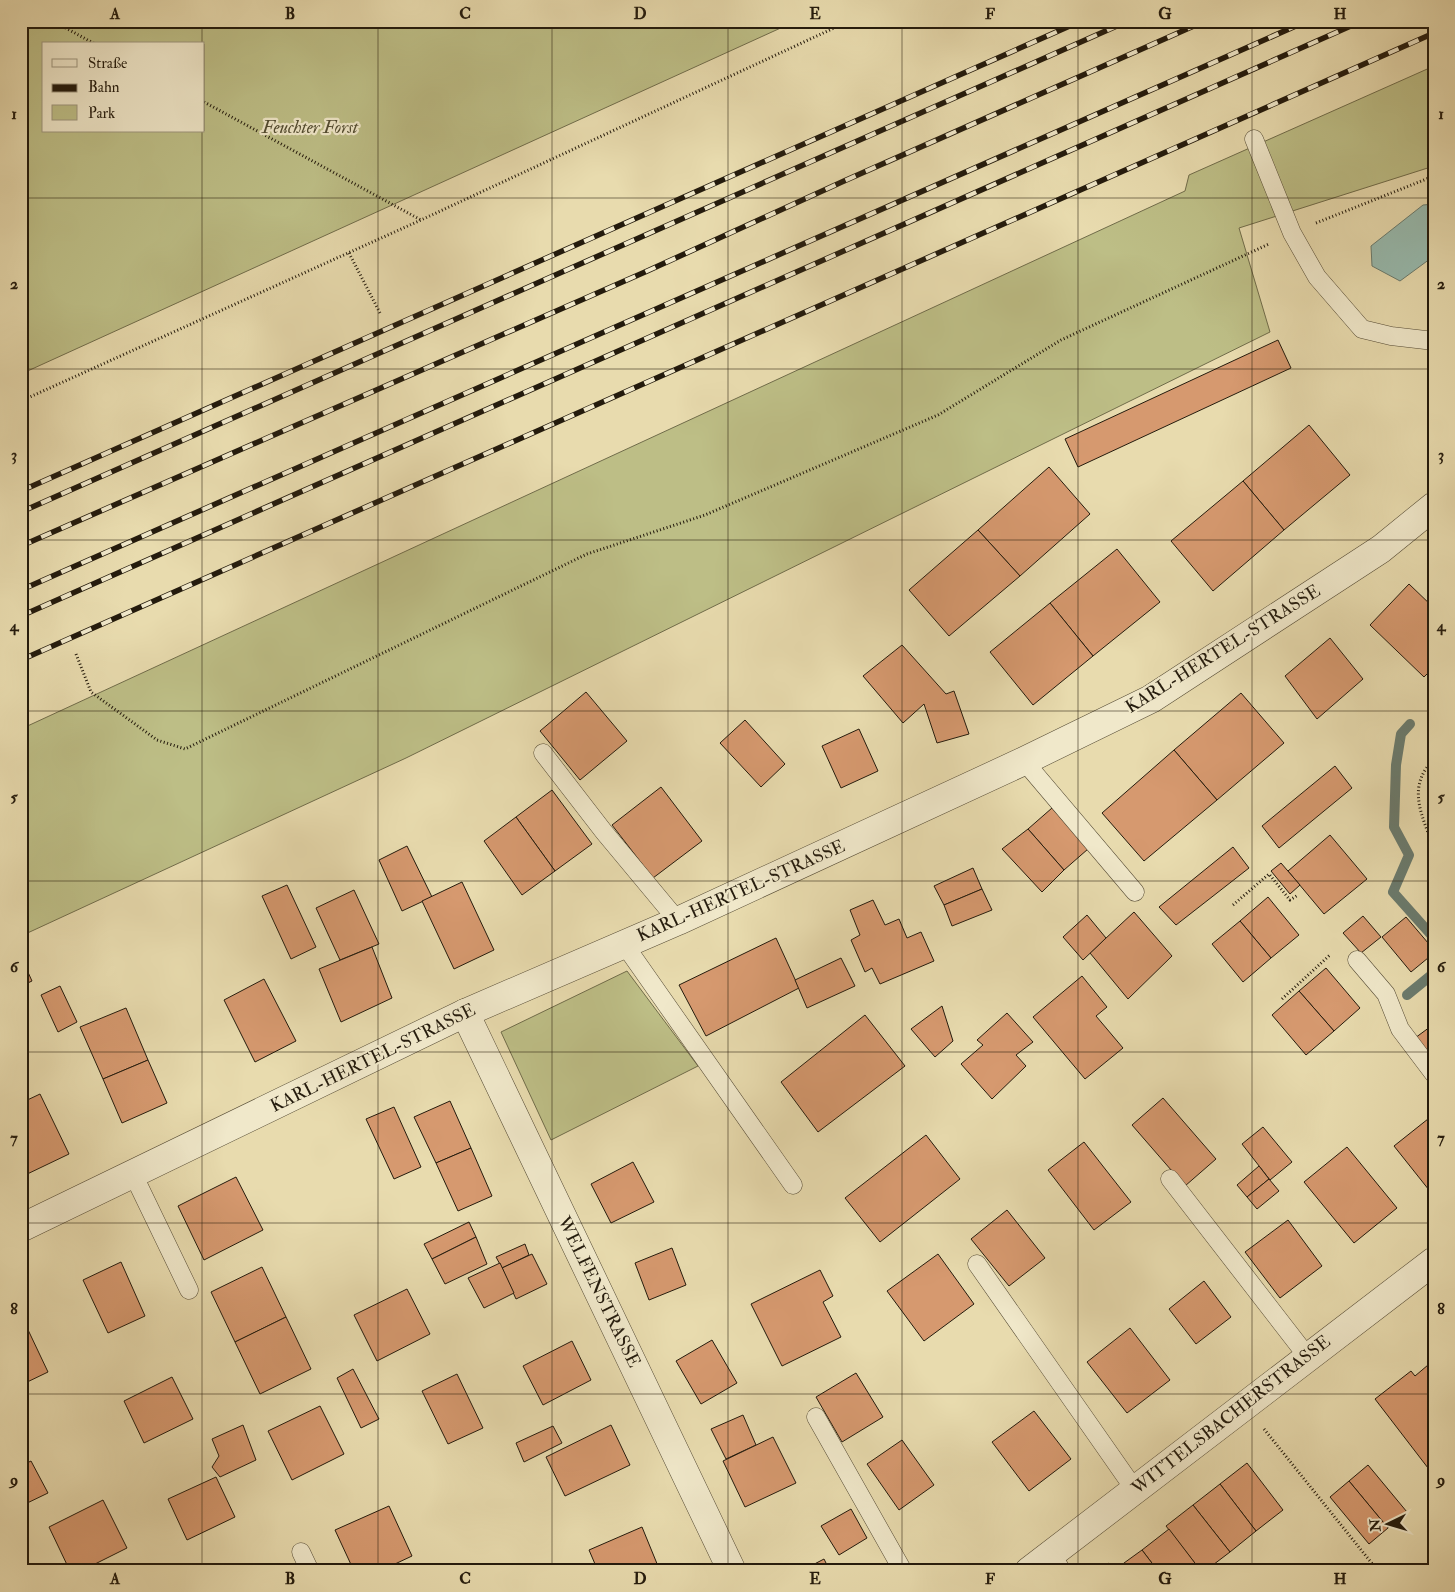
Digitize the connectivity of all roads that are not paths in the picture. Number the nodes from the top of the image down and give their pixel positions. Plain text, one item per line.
1 (1254, 139) dead end
2 (1434, 341) edge
3 (1434, 506) edge
4 (543, 753) dead end
5 (1024, 761) junction
6 (1135, 892) dead end
7 (678, 921) junction
8 (624, 944) junction
9 (1357, 960) dead end
10 (465, 1013) junction
11 (1434, 1074) edge
12 (133, 1174) junction
13 (1170, 1179) dead end
14 (793, 1184) dead end
15 (21, 1228) edge
16 (1434, 1261) edge
17 (977, 1264) dead end
18 (189, 1290) dead end
19 (1307, 1356) junction
20 (816, 1417) dead end
21 (1135, 1490) junction
22 (301, 1552) dead end
23 (1057, 1562) edge
24 (310, 1571) edge
25 (732, 1571) edge
26 (903, 1571) edge
27 (1029, 1571) edge

1 - 2 lane
3 - 5 street, KARL-HERTEL-STRASSE
4 - 7 lane
5 - 6 lane
5 - 7 street, KARL-HERTEL-STRASSE
7 - 8 street, KARL-HERTEL-STRASSE
8 - 10 street, KARL-HERTEL-STRASSE
8 - 14 lane
9 - 11 lane
10 - 12 street, KARL-HERTEL-STRASSE
10 - 25 street, WELFENSTRASSE
12 - 15 street, KARL-HERTEL-STRASSE
12 - 18 lane
13 - 19 lane
16 - 19 street, WITTELSBACHERSTRASSE
17 - 21 lane
19 - 21 street, WITTELSBACHERSTRASSE
20 - 26 lane
21 - 23 street, WITTELSBACHERSTRASSE
22 - 24 lane
23 - 27 street, WITTELSBACHERSTRASSE

